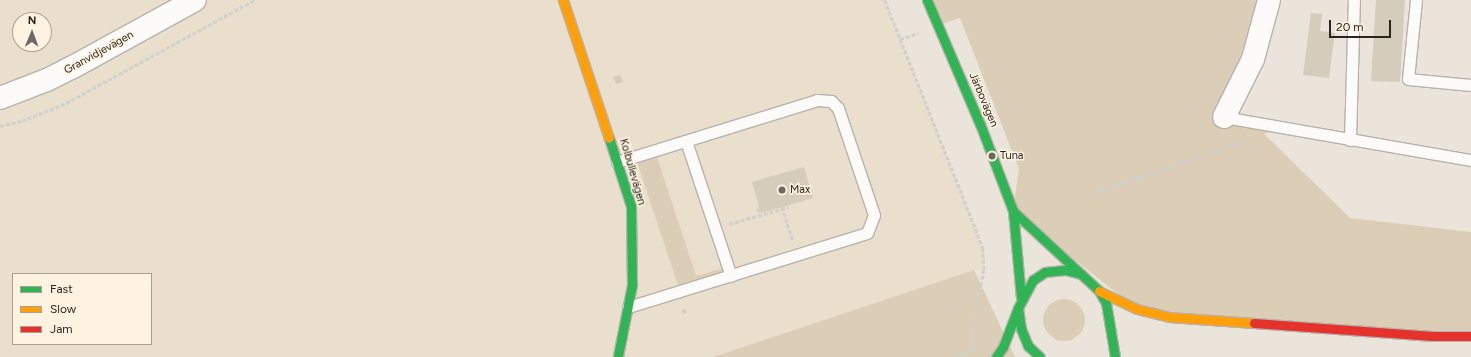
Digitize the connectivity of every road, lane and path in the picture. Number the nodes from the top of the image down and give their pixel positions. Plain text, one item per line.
1 (195, 0) edge
2 (255, 0) edge
3 (563, 0) edge
4 (885, 0) edge
5 (928, 0) edge
6 (1269, 0) edge
7 (1354, 0) edge
8 (1416, 0) edge
9 (1471, 85) edge
10 (0, 98) edge
11 (1224, 117) joint
12 (0, 126) edge
13 (1280, 128) junction
14 (1350, 140) junction
15 (686, 141) junction
16 (1471, 160) edge
17 (617, 162) junction
18 (1095, 192) dead end
19 (789, 207) dead end
20 (758, 208) dead end
21 (782, 208) junction
22 (1013, 210) junction
23 (760, 215) junction
24 (715, 228) junction
25 (798, 255) junction
26 (1081, 274) junction
27 (731, 276) junction
28 (1099, 290) junction
29 (1021, 298) junction
30 (628, 307) junction
31 (1018, 308) junction
32 (1471, 336) edge
33 (973, 348) junction
34 (618, 356) edge
35 (954, 357) edge
36 (980, 357) edge
37 (996, 357) edge
38 (1040, 357) edge
39 (1115, 357) edge

1 - 10 street, Granvidjevägen
2 - 12 path
3 - 17 main road, Kolbullevägen
4 - 33 path
5 - 22 main road, Järbovägen
6 - 11 street
7 - 14 lane
8 - 9 lane
11 - 13 lane
13 - 14 lane
13 - 18 path
14 - 16 lane
15 - 17 lane
15 - 24 lane
15 - 25 lane
17 - 30 main road, Kolbullevägen
19 - 21 path
20 - 23 path
21 - 23 path
21 - 25 path
22 - 26 main road, Järbovägen
22 - 29 main road, Järbovägen
23 - 24 path
24 - 27 lane
25 - 27 lane
26 - 28 main road, Järbovägen
26 - 29 main road, Järbovägen
27 - 30 lane
28 - 32 main road
28 - 39 main road, Järbovägen
29 - 31 main road, Järbovägen
30 - 34 main road, Kolbullevägen
31 - 37 main road
31 - 38 main road, Järbovägen
33 - 35 path
33 - 36 path

